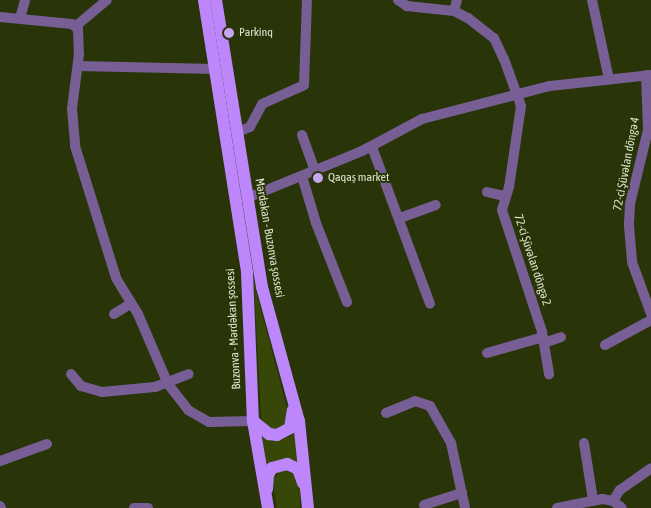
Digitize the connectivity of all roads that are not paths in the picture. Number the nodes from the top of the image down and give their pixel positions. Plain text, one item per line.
1 (25, 0) edge
2 (107, 0) edge
3 (204, 0) edge
4 (216, 0) edge
5 (308, 0) edge
6 (398, 0) edge
7 (457, 0) edge
8 (592, 0) edge
9 (454, 11) junction
10 (0, 17) edge
11 (20, 18) junction
12 (76, 26) junction
13 (78, 66) junction
14 (216, 69) junction
15 (649, 75) edge
16 (609, 79) junction
17 (518, 95) junction
18 (238, 132) junction
19 (302, 135) dead end
20 (372, 147) junction
21 (315, 171) junction
22 (302, 176) junction
23 (487, 192) dead end
24 (505, 196) junction
25 (247, 198) junction
26 (436, 205) dead end
27 (400, 218) junction
28 (347, 302) dead end
29 (130, 304) junction
30 (430, 304) dead end
31 (114, 314) dead end
32 (651, 314) edge
33 (651, 320) edge
34 (561, 337) dead end
35 (544, 340) junction
36 (605, 345) dead end
37 (487, 353) dead end
38 (71, 374) dead end
39 (189, 374) dead end
40 (549, 374) dead end
41 (168, 384) junction
42 (292, 393) junction
43 (386, 413) dead end
44 (253, 421) junction
45 (584, 443) dead end
46 (47, 444) dead end
47 (0, 461) edge
48 (651, 468) edge
49 (462, 493) junction
50 (593, 500) junction
51 (613, 500) junction
52 (424, 504) dead end
53 (134, 508) edge
54 (148, 508) edge
55 (268, 508) edge
56 (307, 508) edge
57 (465, 508) edge
58 (557, 508) edge
59 (622, 508) edge

1 - 11 street
2 - 12 street
3 - 14 main road, Buzonva - Mərdəkan şossesi
4 - 18 main road, Mərdəkan - Buzonva şossesi
5 - 18 street
6 - 9 street
7 - 9 street
8 - 16 street
9 - 17 street
10 - 11 street
11 - 12 street
12 - 13 street
13 - 14 street
13 - 29 street
14 - 44 main road, Buzonva - Mərdəkan şossesi
15 - 16 street
15 - 32 street, 72-ci Şüvəlan döngə 4
16 - 17 street
17 - 20 street
17 - 24 street, 72-ci Şüvəlan döngə 2
18 - 25 main road, Mərdəkan - Buzonva şossesi
19 - 21 street
20 - 21 street
20 - 27 street
21 - 22 street
22 - 25 street
22 - 28 street
23 - 24 street
24 - 35 street, 72-ci Şüvəlan döngə 2
25 - 42 main road, Mərdəkan - Buzonva şossesi
26 - 27 street
27 - 30 street
29 - 31 street
29 - 41 street
33 - 36 street
34 - 35 street
35 - 37 street
35 - 40 street, 72-ci Şüvəlan döngə 2
38 - 41 street
39 - 41 street
41 - 44 street
42 - 44 main road
42 - 56 main road, Mərdəkan - Buzonva şossesi
43 - 49 street
44 - 55 main road, Buzonva - Mərdəkan şossesi
45 - 50 street
46 - 47 street
48 - 51 street
49 - 52 street
49 - 57 street
50 - 51 street
50 - 58 street
51 - 59 street
53 - 54 street
55 - 56 main road

